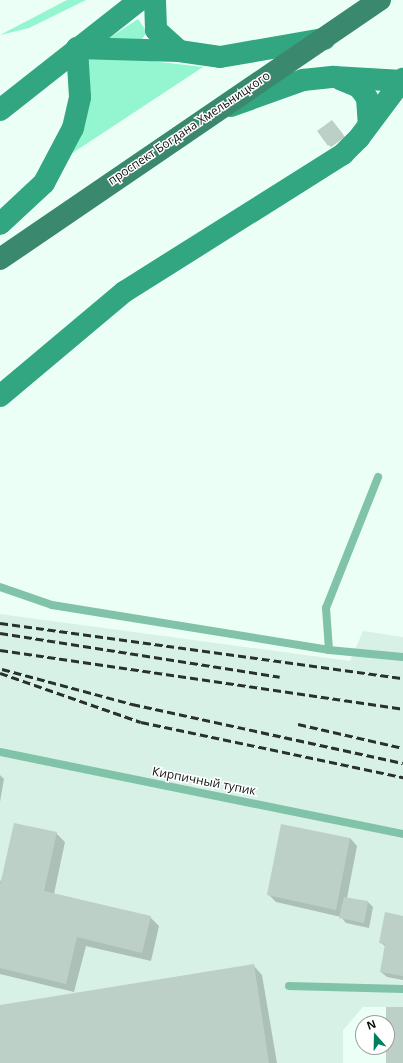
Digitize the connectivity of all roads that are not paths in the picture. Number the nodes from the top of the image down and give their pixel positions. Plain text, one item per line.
1 (140, 0) edge
2 (155, 0) edge
3 (380, 0) edge
4 (324, 39) junction
5 (77, 48) junction
6 (179, 51) junction
7 (334, 76) junction
8 (403, 80) edge
9 (0, 110) edge
10 (212, 113) junction
11 (369, 124) junction
12 (0, 224) edge
13 (0, 259) edge
14 (0, 396) edge
15 (378, 477) dead end
16 (0, 587) edge
17 (330, 650) junction
18 (403, 657) edge
19 (0, 752) edge
20 (403, 834) edge
21 (289, 986) dead end
22 (403, 989) edge

1 - 5 street
2 - 6 street
3 - 4 main road, проспект Богдана Хмельницкого
4 - 6 street
4 - 10 main road, проспект Богдана Хмельницкого
5 - 6 street
5 - 9 street
5 - 12 street
7 - 8 street
7 - 10 street
7 - 11 street
8 - 11 street
10 - 13 main road, проспект Богдана Хмельницкого
11 - 14 street
15 - 17 lane
16 - 17 lane
17 - 18 lane
19 - 20 lane, Кирпичный тупик
21 - 22 lane

